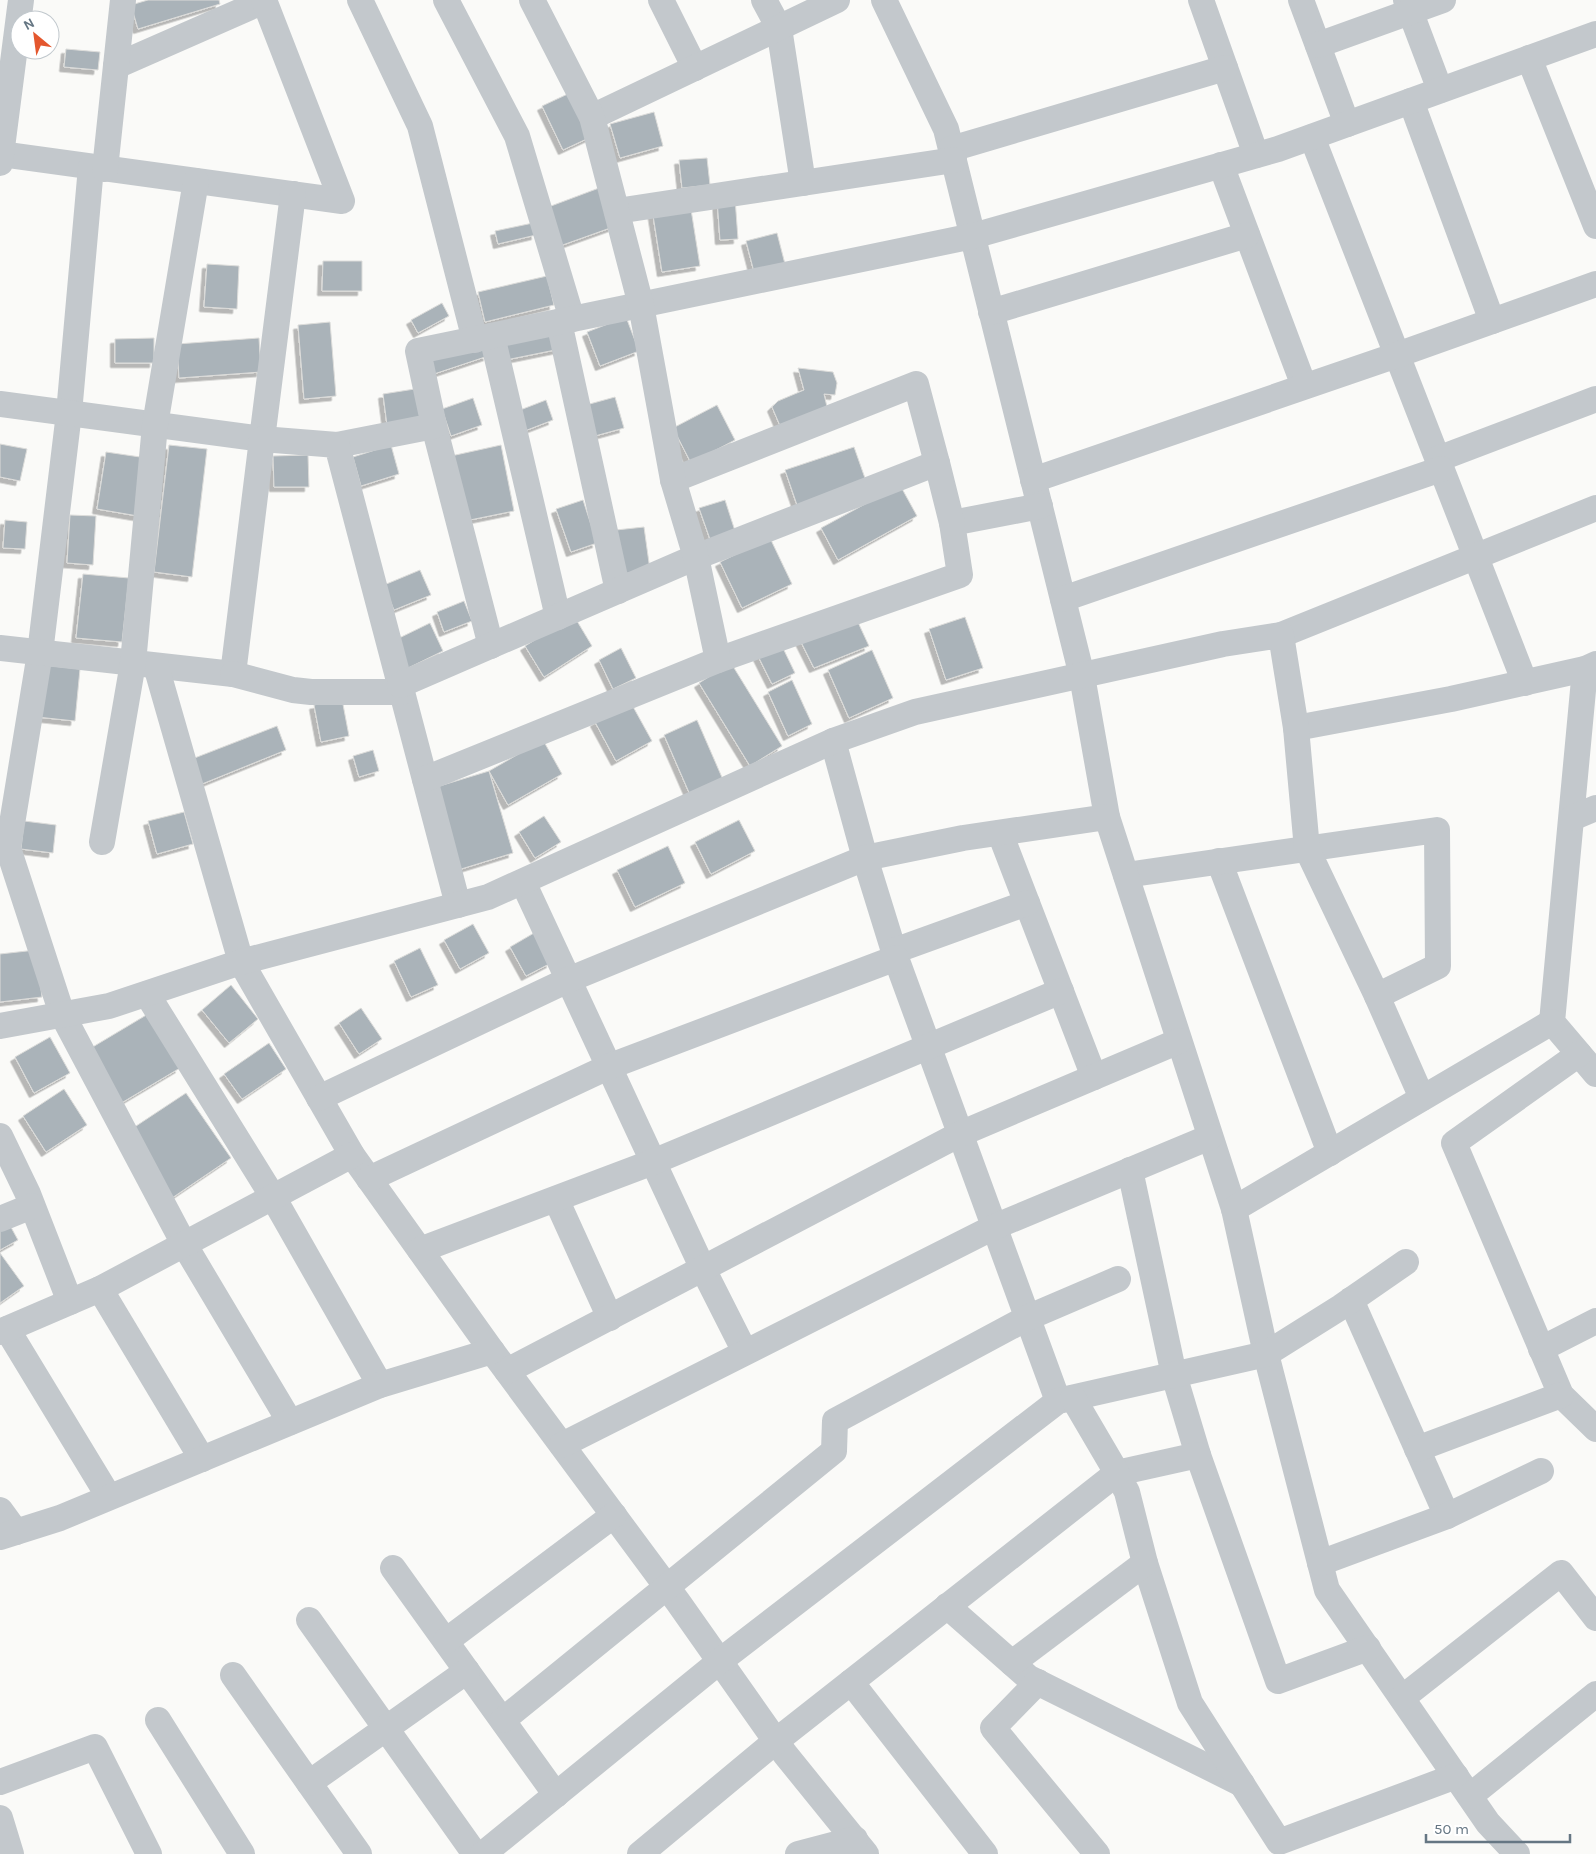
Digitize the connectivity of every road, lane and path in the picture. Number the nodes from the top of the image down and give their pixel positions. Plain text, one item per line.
1 (21, 0) edge
2 (123, 0) edge
3 (264, 0) edge
4 (360, 0) edge
5 (446, 0) edge
6 (532, 0) edge
7 (660, 0) edge
8 (764, 0) edge
9 (837, 0) edge
10 (884, 0) edge
11 (1201, 0) edge
12 (1301, 0) edge
13 (1443, 0) edge
14 (1408, 6) edge
15 (779, 28) junction
16 (1596, 34) edge
17 (1318, 45) junction
18 (1529, 58) junction
19 (116, 66) junction
20 (695, 68) junction
21 (1225, 68) junction
22 (1440, 90) junction
23 (1410, 101) junction
24 (592, 117) junction
25 (1347, 124) junction
26 (1312, 137) junction
27 (952, 154) junction
28 (1256, 155) junction
29 (0, 157) edge
30 (1220, 165) junction
31 (98, 168) junction
32 (196, 181) junction
33 (802, 183) junction
34 (293, 194) junction
35 (617, 211) junction
36 (1596, 226) edge
37 (1247, 235) junction
38 (972, 236) junction
39 (1596, 284) edge
40 (641, 305) junction
41 (991, 312) junction
42 (565, 321) junction
43 (1492, 321) junction
44 (484, 338) junction
45 (1397, 355) junction
46 (1304, 386) junction
47 (1596, 399) edge
48 (0, 404) edge
49 (69, 413) junction
50 (155, 425) junction
51 (434, 426) junction
52 (262, 439) junction
53 (337, 446) junction
54 (937, 463) junction
55 (1440, 464) junction
56 (673, 480) junction
57 (1033, 480) junction
58 (1040, 506) junction
59 (1596, 508) edge
60 (952, 523) junction
61 (1475, 556) junction
62 (696, 557) junction
63 (618, 591) junction
64 (1063, 600) junction
65 (558, 617) junction
66 (1281, 635) junction
67 (491, 646) junction
68 (0, 648) edge
69 (40, 653) junction
70 (718, 660) junction
71 (144, 664) junction
72 (1591, 667) edge
73 (233, 674) junction
74 (1082, 676) junction
75 (1524, 683) junction
76 (401, 688) junction
77 (1296, 728) junction
78 (833, 741) junction
79 (11, 754) edge
80 (425, 779) junction
81 (1596, 808) edge
82 (1107, 817) junction
83 (1572, 818) junction
84 (1000, 833) junction
85 (102, 842) dead end
86 (1307, 849) junction
87 (865, 858) junction
88 (1219, 861) junction
89 (1126, 875) junction
90 (523, 882) junction
91 (1027, 903) junction
92 (458, 905) junction
93 (895, 954) junction
94 (241, 962) junction
95 (568, 980) junction
96 (1061, 991) junction
97 (146, 994) junction
98 (1377, 996) junction
99 (62, 1014) junction
100 (1552, 1022) junction
101 (0, 1026) edge
102 (1179, 1041) junction
103 (928, 1047) junction
104 (1579, 1054) junction
105 (608, 1067) junction
106 (1596, 1074) edge
107 (1094, 1077) junction
108 (319, 1098) junction
109 (1422, 1098) junction
110 (960, 1134) junction
111 (0, 1136) edge
112 (1210, 1137) junction
113 (1330, 1153) junction
114 (352, 1154) junction
115 (653, 1162) junction
116 (1130, 1170) junction
117 (369, 1178) junction
118 (273, 1197) junction
119 (556, 1199) junction
120 (32, 1206) junction
121 (1234, 1209) junction
122 (0, 1219) edge
123 (994, 1227) junction
124 (184, 1244) junction
125 (420, 1250) junction
126 (1406, 1262) dead end
127 (703, 1269) junction
128 (1118, 1279) dead end
129 (100, 1289) junction
130 (1351, 1300) junction
131 (70, 1302) junction
132 (610, 1318) junction
133 (1027, 1318) junction
134 (1596, 1321) edge
135 (4, 1330) edge
136 (1541, 1349) junction
137 (745, 1352) junction
138 (1266, 1354) junction
139 (500, 1361) junction
140 (1174, 1375) junction
141 (380, 1385) junction
142 (1065, 1400) junction
143 (1577, 1401) edge
144 (290, 1422) junction
145 (1596, 1429) edge
146 (562, 1445) junction
147 (1417, 1449) junction
148 (1198, 1455) junction
149 (202, 1459) junction
150 (1541, 1471) dead end
151 (1117, 1473) junction
152 (109, 1497) junction
153 (0, 1510) edge
154 (614, 1515) junction
155 (1447, 1516) junction
156 (8, 1535) edge
157 (1145, 1562) junction
158 (1320, 1564) junction
159 (393, 1568) dead end
160 (667, 1587) junction
161 (947, 1606) junction
162 (1596, 1618) edge
163 (309, 1620) dead end
164 (446, 1642) junction
165 (1368, 1648) junction
166 (720, 1661) junction
167 (1012, 1663) junction
168 (467, 1671) junction
169 (233, 1675) dead end
170 (851, 1682) junction
171 (1038, 1682) junction
172 (1596, 1694) edge
173 (1402, 1698) junction
174 (158, 1720) dead end
175 (503, 1720) junction
176 (386, 1729) junction
177 (776, 1741) junction
178 (0, 1782) edge
179 (309, 1783) junction
180 (1242, 1784) junction
181 (1463, 1786) junction
182 (556, 1795) junction
183 (0, 1818) edge
184 (861, 1847) edge
185 (1283, 1848) edge
186 (490, 1851) edge
187 (644, 1853) edge
188 (11, 1854) edge
189 (149, 1854) edge
190 (242, 1854) edge
191 (359, 1854) edge
192 (798, 1854) edge
193 (985, 1854) edge
194 (1097, 1854) edge
195 (1517, 1854) edge

1 - 29 street
2 - 19 street
3 - 19 street
3 - 34 street
4 - 44 street
5 - 42 street
6 - 24 street
7 - 20 street
8 - 15 street
9 - 15 street
10 - 27 street
11 - 21 street
12 - 17 street
13 - 14 street
14 - 17 street
14 - 22 street
15 - 20 street
15 - 33 street
16 - 18 street
17 - 25 street
18 - 22 street
18 - 36 street
19 - 31 street
20 - 24 street
21 - 27 street
21 - 28 street
22 - 23 street
23 - 25 street
23 - 43 street
24 - 35 street
25 - 26 street
26 - 28 street
26 - 45 street
27 - 33 street
27 - 38 street
28 - 30 street
29 - 31 street
30 - 37 street
30 - 38 street
31 - 32 street
31 - 49 street
32 - 34 street
32 - 50 street
33 - 35 street
34 - 52 street
35 - 40 street
37 - 41 street
37 - 46 street
38 - 40 street
38 - 41 street
39 - 43 street
40 - 42 street
40 - 56 street
41 - 57 street
42 - 44 street
42 - 63 street
43 - 45 street
44 - 51 street
44 - 65 street
45 - 46 street
45 - 55 street
46 - 57 street
47 - 55 street
48 - 49 street
49 - 50 street
49 - 69 street
50 - 52 street
50 - 71 street
51 - 53 street
51 - 67 street
52 - 53 street
52 - 73 street
53 - 76 street
54 - 56 street
54 - 60 street
54 - 62 street
55 - 61 street
55 - 64 street
56 - 62 street
57 - 58 street
58 - 60 street
58 - 64 street
59 - 61 street
60 - 70 street
61 - 66 street
61 - 75 street
62 - 63 street
62 - 70 street
63 - 65 street
64 - 74 street
65 - 67 street
66 - 74 street
66 - 77 street
67 - 76 street
68 - 69 street
69 - 71 street
69 - 79 street
70 - 80 street
71 - 73 street
71 - 85 street
71 - 94 street
72 - 75 street
72 - 83 street
73 - 76 street
74 - 78 street
74 - 82 street
75 - 77 street
76 - 80 street
77 - 86 street
78 - 87 street
78 - 90 street
79 - 99 street
80 - 92 street
81 - 83 street
82 - 84 street
82 - 89 street
83 - 100 street
84 - 87 street
84 - 91 street
86 - 88 street
86 - 98 street
86 - 98 street
87 - 93 street
87 - 95 street
88 - 89 street
88 - 113 street
89 - 102 street
90 - 92 street
90 - 95 street
91 - 93 street
91 - 96 street
92 - 94 street
93 - 103 street
93 - 105 street
94 - 97 street
94 - 108 street
95 - 105 street
95 - 108 street
96 - 103 street
96 - 107 street
97 - 99 street
97 - 118 street
98 - 109 street
99 - 101 street
99 - 124 street
100 - 104 street
100 - 109 street
102 - 107 street
102 - 112 street
103 - 110 street
103 - 115 street
104 - 106 street
104 - 136 street
105 - 115 street
105 - 117 street
107 - 110 street
108 - 114 street
109 - 113 street
110 - 123 street
110 - 127 street
111 - 120 street
112 - 116 street
112 - 121 street
113 - 121 street
114 - 117 street
114 - 118 street
115 - 119 street
115 - 127 street
116 - 123 street
116 - 140 street
117 - 125 street
118 - 124 street
118 - 141 street
119 - 125 street
119 - 132 street
120 - 122 street
120 - 131 street
121 - 138 street
123 - 133 street
123 - 137 street
124 - 129 street
124 - 144 street
125 - 139 street
126 - 130 street
127 - 132 street
127 - 137 street
128 - 133 street
129 - 131 street
129 - 149 street
130 - 138 street
130 - 147 street
131 - 135 street
132 - 139 street
133 - 142 street
133 - 160 street
134 - 136 street
135 - 152 street
136 - 143 street
137 - 146 street
138 - 140 street
138 - 158 street
139 - 141 street
139 - 146 street
140 - 142 street
140 - 148 street
141 - 144 street
142 - 151 street
142 - 166 street
143 - 145 street
143 - 147 street
144 - 149 street
146 - 154 street
147 - 155 street
148 - 151 street
148 - 165 street
149 - 152 street
150 - 155 street
151 - 157 street
151 - 161 street
152 - 156 street
153 - 156 street
154 - 160 street
154 - 164 street
155 - 158 street
157 - 167 street
157 - 180 street
158 - 165 street
159 - 164 street
160 - 166 street
160 - 175 street
161 - 167 street
161 - 170 street
162 - 173 street
163 - 176 street
164 - 168 street
165 - 173 street
166 - 177 street
166 - 182 street
167 - 171 street
168 - 175 street
168 - 176 street
169 - 179 street
170 - 177 street
170 - 193 street
171 - 180 street
171 - 194 street
172 - 181 street
173 - 181 street
174 - 190 street
175 - 182 street
176 - 179 street
176 - 186 street
177 - 184 street
177 - 187 street
178 - 189 street
179 - 191 street
180 - 185 street
181 - 185 street
181 - 195 street
182 - 186 street
183 - 188 street
184 - 192 street

